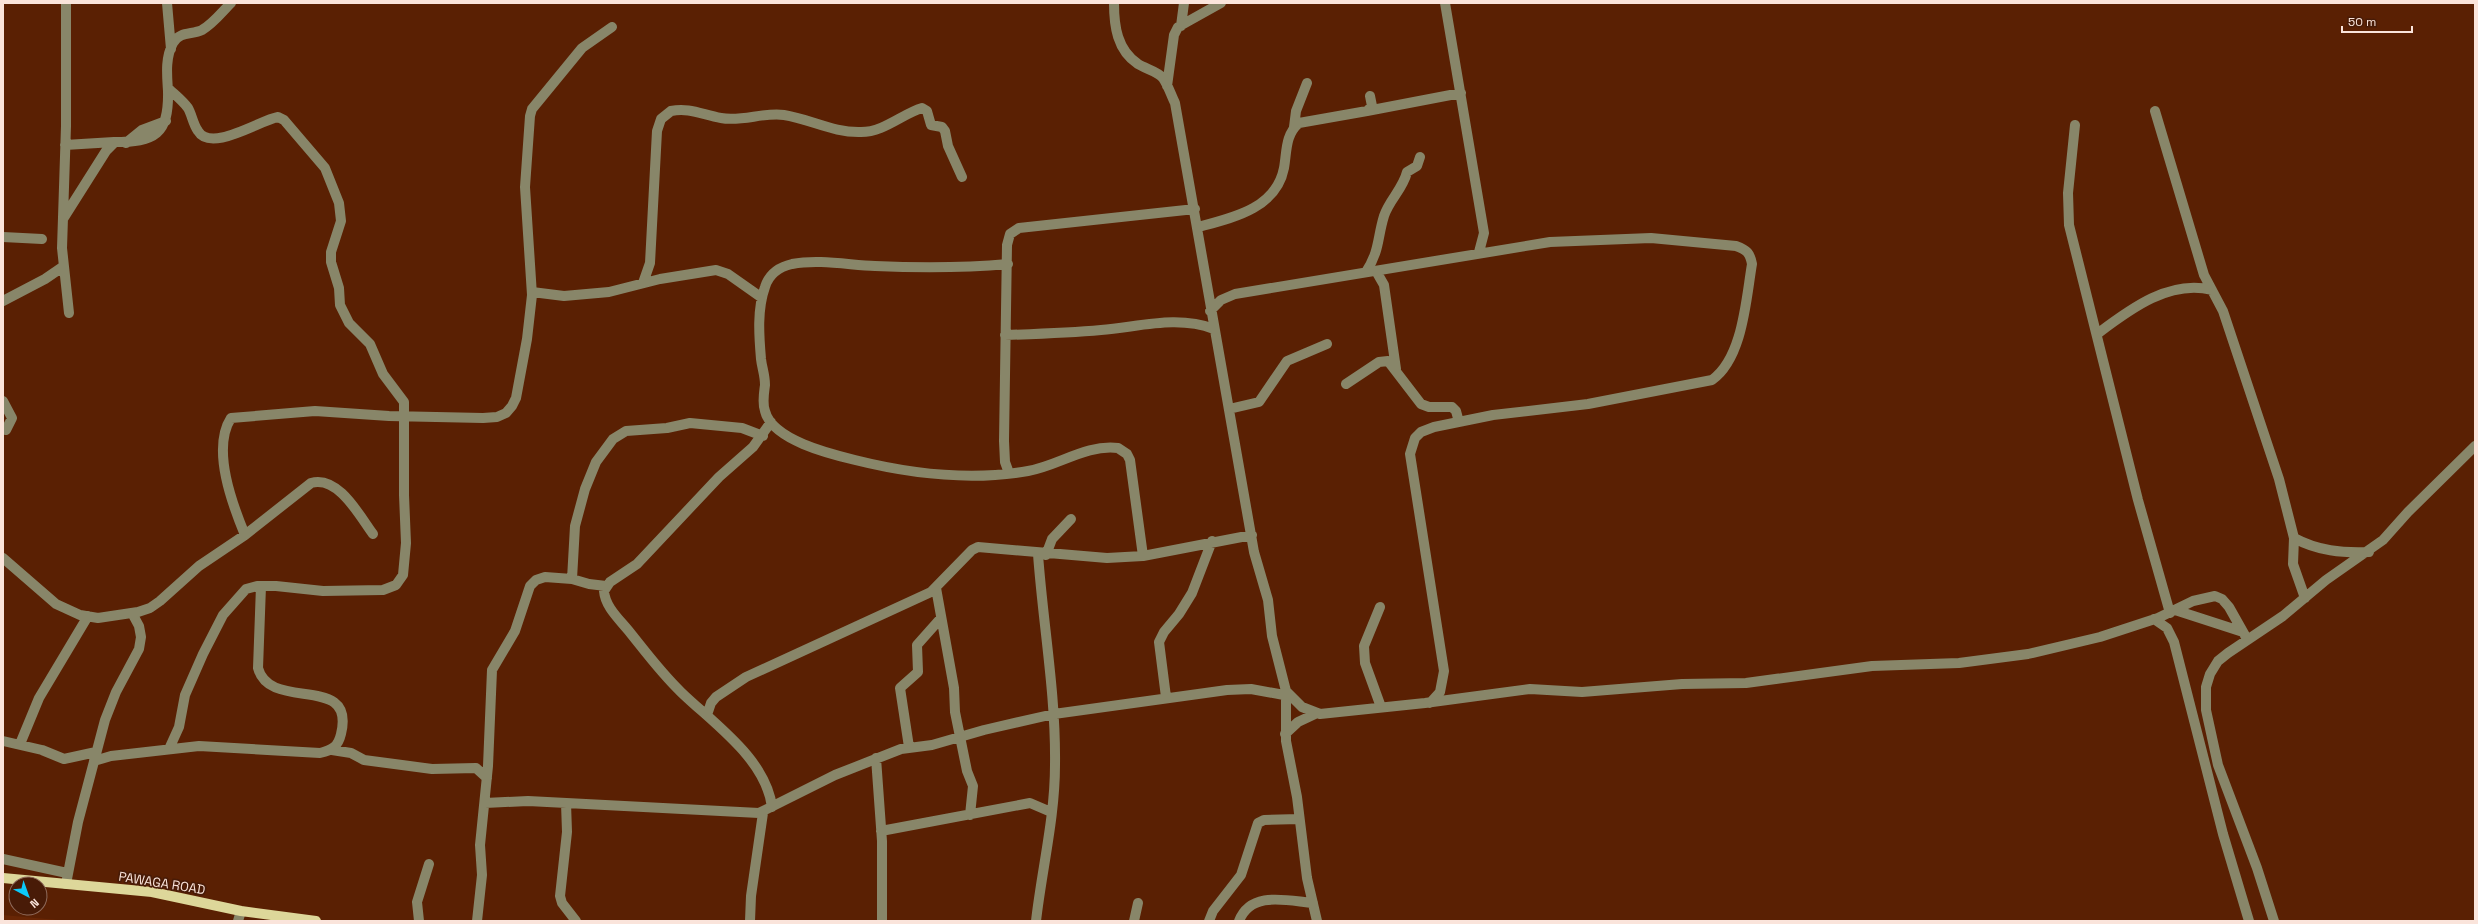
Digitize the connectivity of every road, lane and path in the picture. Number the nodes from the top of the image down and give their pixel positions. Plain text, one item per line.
1 (66, 3) edge
2 (167, 3) edge
3 (231, 3) edge
4 (1114, 3) edge
5 (1184, 3) edge
6 (1221, 3) edge
7 (1444, 3) edge
8 (1181, 26) junction
9 (612, 27) dead end
10 (171, 49) junction
11 (1307, 83) dead end
12 (1167, 86) junction
13 (168, 88) junction
14 (1461, 93) junction
15 (1370, 96) dead end
16 (1367, 111) junction
17 (2155, 111) dead end
18 (2075, 125) dead end
19 (1294, 127) junction
20 (114, 142) junction
21 (65, 145) junction
22 (1420, 157) dead end
23 (962, 178) dead end
24 (1195, 209) junction
25 (63, 220) junction
26 (1198, 227) junction
27 (3, 237) edge
28 (42, 239) dead end
29 (1479, 252) junction
30 (1008, 264) junction
31 (64, 266) junction
32 (1371, 272) junction
33 (643, 283) junction
34 (2212, 290) junction
35 (532, 292) junction
36 (762, 298) junction
37 (3, 300) edge
38 (1210, 311) junction
39 (69, 313) dead end
40 (1214, 329) junction
41 (2097, 334) junction
42 (1005, 335) junction
43 (1327, 344) dead end
44 (1396, 369) junction
45 (1346, 384) dead end
46 (3, 401) edge
47 (1229, 409) junction
48 (406, 416) junction
49 (771, 422) junction
50 (1459, 422) junction
51 (6, 430) dead end
52 (763, 436) junction
53 (2475, 446) edge
54 (1009, 473) junction
55 (1071, 519) dead end
56 (373, 534) dead end
57 (245, 535) junction
58 (1252, 535) junction
59 (2294, 538) junction
60 (1212, 541) junction
61 (2369, 552) junction
62 (1042, 554) junction
63 (1143, 556) junction
64 (3, 558) edge
65 (572, 579) junction
66 (261, 586) junction
67 (606, 586) junction
68 (936, 588) junction
69 (2305, 598) junction
70 (1380, 607) dead end
71 (2172, 611) junction
72 (132, 613) junction
73 (88, 616) junction
74 (941, 618) junction
75 (2154, 619) junction
76 (2245, 636) junction
77 (1285, 693) junction
78 (1166, 697) junction
79 (1430, 703) junction
80 (1381, 707) junction
81 (1054, 714) junction
82 (1316, 714) junction
83 (707, 715) junction
84 (1286, 734) junction
85 (961, 736) junction
86 (3, 741) edge
87 (20, 744) junction
88 (909, 747) junction
89 (169, 749) junction
90 (332, 750) junction
91 (95, 757) junction
92 (876, 758) junction
93 (488, 778) junction
94 (485, 803) junction
95 (566, 803) junction
96 (772, 807) junction
97 (1051, 812) junction
98 (763, 813) junction
99 (970, 815) junction
100 (1299, 819) junction
101 (881, 831) junction
102 (3, 858) edge
103 (429, 864) dead end
104 (67, 873) junction
105 (3, 878) edge
106 (66, 884) junction
107 (1138, 903) dead end
108 (1312, 903) junction
109 (240, 916) edge
110 (282, 919) edge
111 (316, 921) edge
112 (419, 921) edge
113 (478, 921) edge
114 (576, 921) edge
115 (750, 921) edge
116 (882, 921) edge
117 (1036, 921) edge
118 (1134, 921) edge
119 (1209, 921) edge
120 (1239, 921) edge
121 (1317, 921) edge
122 (2249, 921) edge
123 (2274, 921) edge

1 - 21 street
2 - 10 street
3 - 10 street
4 - 12 street
5 - 8 street
6 - 8 street
7 - 14 street
8 - 12 street
9 - 35 street
10 - 13 street
11 - 19 street
12 - 24 street
13 - 20 street
13 - 48 street
14 - 16 street
14 - 29 street
15 - 16 street
16 - 19 street
17 - 34 street
18 - 41 street
19 - 26 street
20 - 21 street
20 - 25 street
21 - 25 street
22 - 32 street
23 - 33 street
24 - 26 street
24 - 30 street
25 - 31 street
26 - 38 street
27 - 28 street
29 - 32 street
29 - 50 street
30 - 36 street
30 - 42 street
31 - 37 street
31 - 39 street
32 - 38 street
32 - 44 street
33 - 35 street
33 - 36 street
34 - 41 street
34 - 59 street
35 - 48 street
36 - 49 street
38 - 40 street
40 - 42 street
40 - 47 street
41 - 71 street
42 - 54 street
43 - 47 street
44 - 45 street
44 - 50 street
46 - 51 street
47 - 58 street
48 - 57 street
48 - 66 street
49 - 52 street
49 - 54 street
50 - 79 street
52 - 65 street
52 - 67 street
53 - 61 street
54 - 63 street
55 - 62 street
56 - 57 street
57 - 72 street
58 - 60 street
58 - 77 street
59 - 61 street
59 - 69 street
60 - 63 street
60 - 78 street
61 - 69 street
62 - 63 street
62 - 68 street
62 - 81 street
64 - 73 street
65 - 67 street
65 - 93 street
66 - 89 street
66 - 90 street
67 - 83 street
68 - 74 street
68 - 83 street
69 - 76 street
70 - 80 street
71 - 75 street
71 - 76 street
71 - 76 street
72 - 73 street
72 - 91 street
73 - 87 street
74 - 85 street
74 - 88 street
75 - 79 street
75 - 122 street
76 - 123 street
77 - 78 street
77 - 82 street
77 - 84 street
78 - 81 street
79 - 80 street
80 - 82 street
81 - 85 street
81 - 97 street
82 - 84 street
83 - 96 street
84 - 100 street
85 - 88 street
85 - 99 street
86 - 87 street
87 - 91 street
88 - 92 street
89 - 90 street
89 - 91 street
90 - 93 street
91 - 104 street
92 - 96 street
92 - 101 street
93 - 94 street
94 - 95 street
94 - 113 street
95 - 98 street
95 - 114 street
96 - 98 street
97 - 99 street
97 - 117 street
98 - 115 street
99 - 101 street
100 - 108 street
100 - 119 street
101 - 116 street
102 - 104 street
103 - 112 street
104 - 106 street
105 - 106 main road, PAWAGA ROAD
106 - 109 main road, PAWAGA ROAD
107 - 118 street
108 - 120 street
108 - 121 street
109 - 110 main road, PAWAGA ROAD
110 - 111 main road, PAWAGA ROAD

